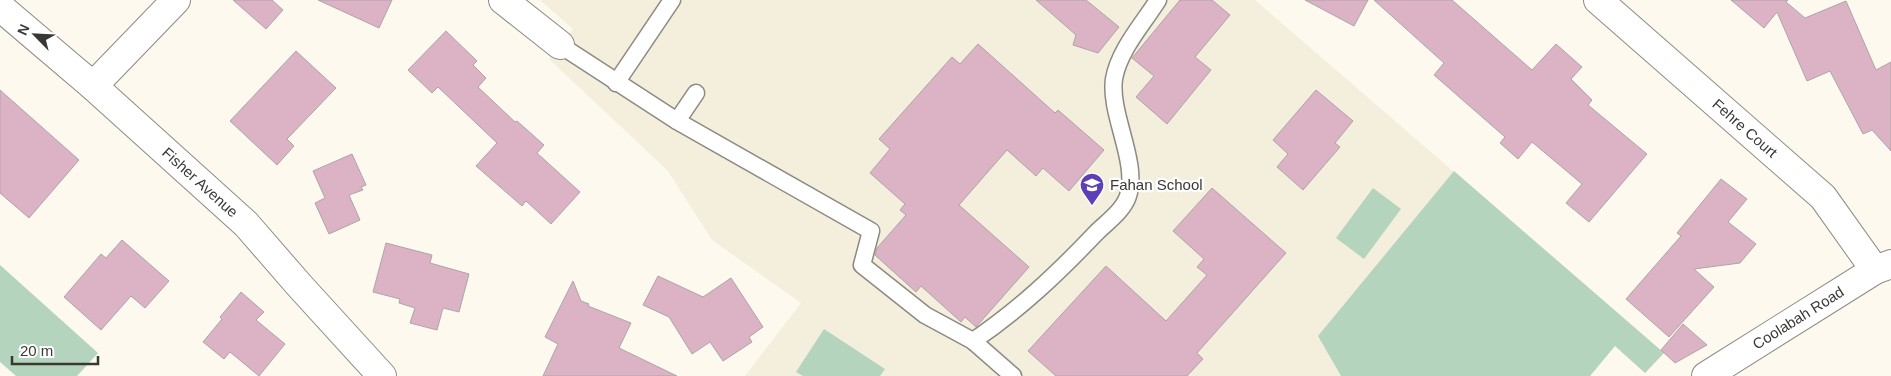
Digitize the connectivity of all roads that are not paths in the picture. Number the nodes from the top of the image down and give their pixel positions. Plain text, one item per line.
1 (176, 0) edge
2 (503, 0) edge
3 (672, 0) edge
4 (1158, 0) edge
5 (1598, 0) edge
6 (0, 6) edge
7 (560, 45) joint
8 (616, 83) junction
9 (93, 86) junction
10 (696, 93) dead end
11 (677, 121) junction
12 (1883, 267) edge
13 (973, 341) junction
14 (382, 376) edge
15 (1013, 376) edge
16 (1706, 376) edge

1 - 9 street
2 - 7 street
3 - 8 lane
4 - 13 lane
5 - 12 street, Fehre Court
6 - 9 street, Fisher Avenue
7 - 8 lane
8 - 11 lane
9 - 14 street, Fisher Avenue
10 - 11 lane
11 - 13 lane
12 - 16 street, Coolabah Road
13 - 15 lane

